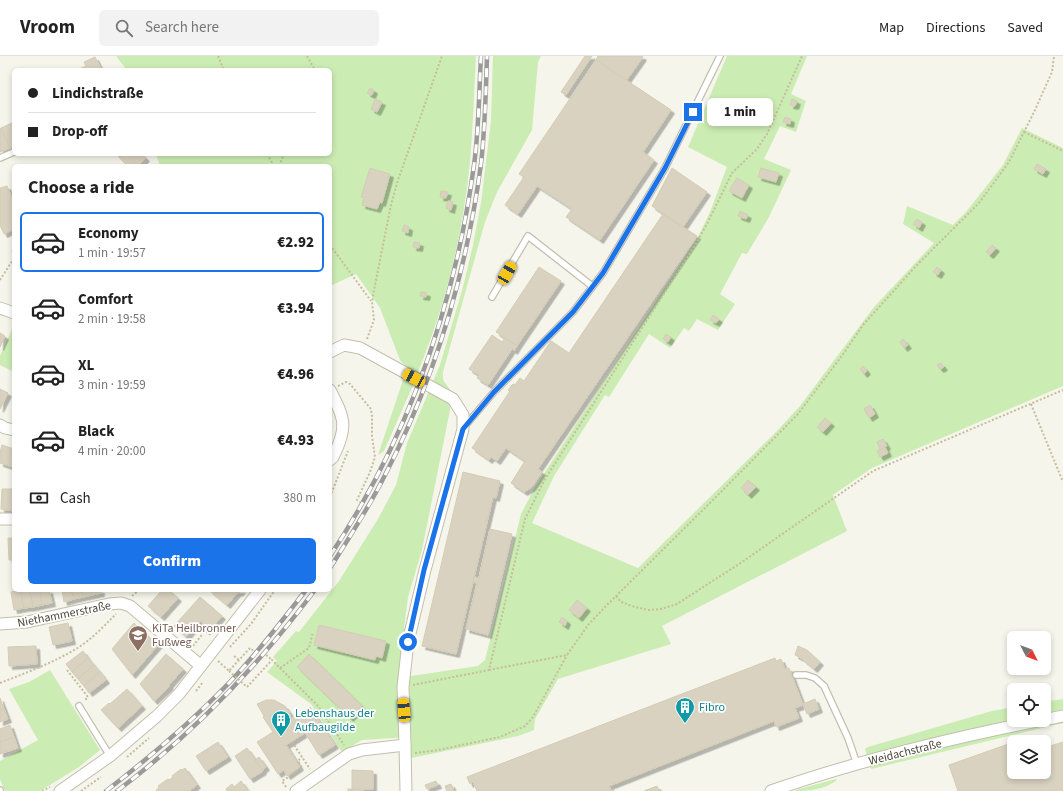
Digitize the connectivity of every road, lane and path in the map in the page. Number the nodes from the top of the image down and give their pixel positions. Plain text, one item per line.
1 (218, 56) edge
2 (307, 56) edge
3 (442, 56) edge
4 (720, 56) edge
5 (802, 56) edge
6 (1054, 56) edge
7 (223, 68) edge
8 (314, 68) edge
9 (1024, 132) junction
10 (1063, 151) edge
11 (12, 153) edge
12 (0, 158) edge
13 (332, 248) edge
14 (12, 261) edge
15 (0, 280) edge
16 (592, 286) junction
17 (492, 297) dead end
18 (372, 302) junction
19 (0, 308) edge
20 (12, 313) edge
21 (363, 350) junction
22 (332, 351) edge
23 (342, 384) dead end
24 (1063, 390) edge
25 (332, 394) edge
26 (1031, 404) junction
27 (0, 425) edge
28 (12, 429) edge
29 (463, 429) junction
30 (332, 458) edge
31 (1063, 482) edge
32 (360, 502) dead end
33 (0, 519) edge
34 (12, 519) edge
35 (137, 592) edge
36 (258, 592) edge
37 (616, 596) junction
38 (125, 605) junction
39 (0, 624) edge
40 (215, 629) dead end
41 (313, 632) dead end
42 (254, 652) dead end
43 (186, 654) junction
44 (266, 655) dead end
45 (567, 655) junction
46 (234, 656) dead end
47 (239, 660) junction
48 (272, 660) junction
49 (220, 663) dead end
50 (201, 666) junction
51 (280, 668) junction
52 (67, 670) dead end
53 (489, 670) junction
54 (229, 671) junction
55 (796, 675) dead end
56 (0, 683) edge
57 (402, 687) junction
58 (79, 706) joint
59 (1063, 716) edge
60 (1051, 718) edge
61 (1013, 727) edge
62 (292, 742) dead end
63 (342, 742) dead end
64 (406, 750) junction
65 (110, 756) junction
66 (302, 757) junction
67 (308, 765) dead end
68 (857, 765) junction
69 (58, 787) edge
70 (42, 791) edge
71 (289, 791) edge
72 (296, 791) edge
73 (406, 791) edge
74 (771, 791) edge

1 - 7 path
2 - 8 path
3 - 18 path
4 - 16 lane
5 - 53 path
6 - 9 path
9 - 10 path
9 - 37 path
11 - 12 lane
13 - 18 path
14 - 15 path
16 - 17 lane
16 - 29 lane
18 - 21 path
19 - 20 street
21 - 22 street
21 - 29 street
23 - 32 path
24 - 26 path
25 - 30 street
26 - 31 path
26 - 37 path
27 - 28 street
29 - 57 street
33 - 34 street
35 - 38 path
36 - 50 street
37 - 45 path
38 - 39 street, Niethammerstraße
38 - 43 street, Niethammerstraße
38 - 56 path
40 - 43 path
41 - 51 path
42 - 47 path
43 - 50 street, Niethammerstraße
44 - 48 path
45 - 53 path
45 - 64 path
46 - 47 path
47 - 54 path
48 - 51 path
48 - 54 path, bridge
49 - 54 path
50 - 65 street
51 - 63 path
52 - 58 path
53 - 57 path
55 - 68 lane
57 - 64 street
58 - 65 lane
59 - 60 street, Weidachstraße
61 - 68 street, Weidachstraße
62 - 66 path
64 - 72 street
64 - 73 street
65 - 69 street
66 - 67 path
66 - 71 path
68 - 74 street, Weidachstraße
69 - 70 path

